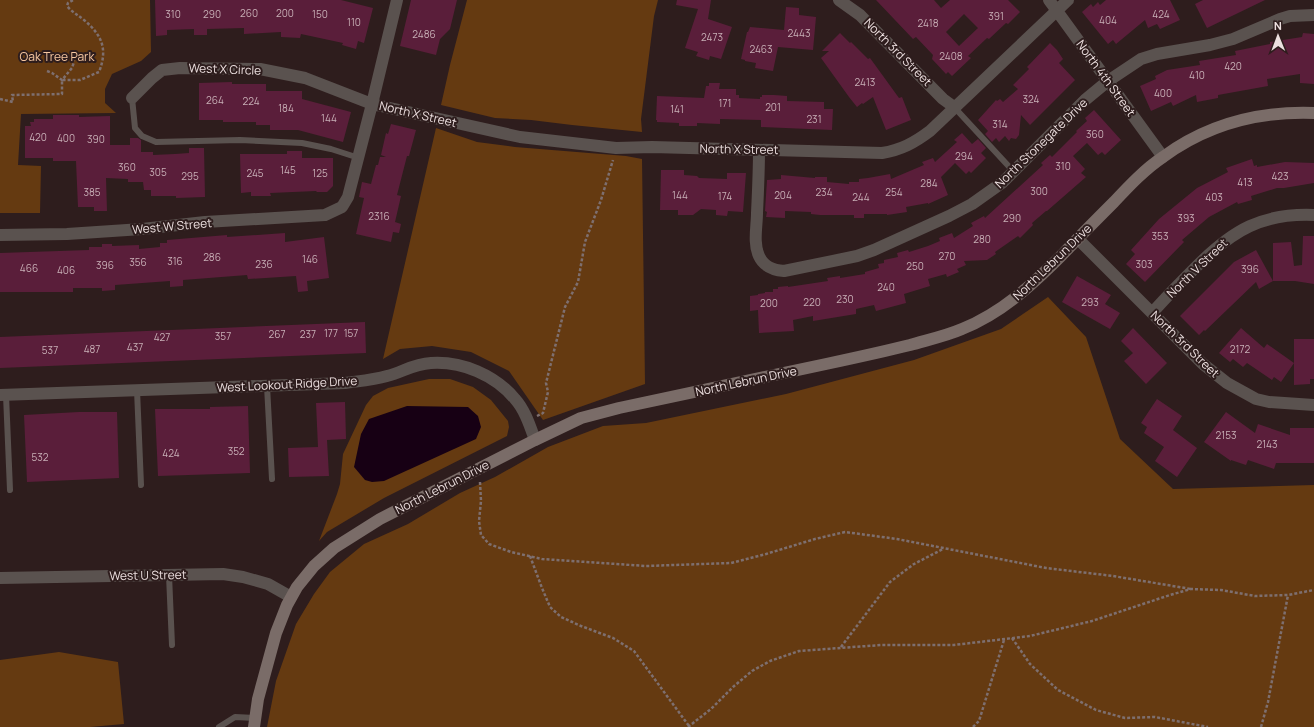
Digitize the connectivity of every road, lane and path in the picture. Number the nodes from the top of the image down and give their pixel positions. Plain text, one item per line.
1 (73, 0) edge
2 (397, 0) edge
3 (839, 0) edge
4 (1048, 0) edge
5 (1068, 0) edge
6 (1056, 10) junction
7 (1314, 16) edge
8 (71, 57) dead end
9 (46, 71) dead end
10 (62, 80) junction
11 (1108, 81) junction
12 (132, 98) joint
13 (0, 99) edge
14 (372, 104) junction
15 (954, 107) junction
16 (1314, 113) edge
17 (616, 148) junction
18 (759, 150) junction
19 (1163, 157) junction
20 (359, 158) junction
21 (1014, 172) junction
22 (1314, 215) edge
23 (0, 235) edge
24 (1078, 239) junction
25 (1153, 312) junction
26 (267, 386) junction
27 (137, 390) junction
28 (3, 395) edge
29 (1314, 405) edge
30 (528, 420) junction
31 (535, 440) junction
32 (477, 469) junction
33 (272, 479) dead end
34 (141, 484) dead end
35 (10, 490) dead end
36 (944, 548) junction
37 (530, 556) junction
38 (169, 574) junction
39 (0, 578) edge
40 (1191, 589) junction
41 (1314, 590) edge
42 (1288, 595) junction
43 (291, 597) junction
44 (1012, 638) junction
45 (1004, 640) junction
46 (172, 645) dead end
47 (841, 648) junction
48 (254, 722) edge
49 (219, 727) edge
50 (688, 727) edge
51 (973, 727) edge
52 (1208, 727) edge
53 (1261, 727) edge

1 - 10 path
2 - 14 street
3 - 15 street, North 3rd Street
4 - 6 street, North 4th Street
5 - 6 street, North X Street
6 - 11 street, North 4th Street
6 - 15 street, North X Street
7 - 11 street, North Stonegate Drive
8 - 10 path
9 - 10 path
10 - 13 path
11 - 19 street, North 4th Street
11 - 21 street, North Stonegate Drive
12 - 14 street, West X Circle
12 - 20 lane
14 - 17 street, North X Street
14 - 20 street
15 - 18 street, North X Street
15 - 21 lane
16 - 19 street, North Lebrun Drive
17 - 18 street, North X Street
17 - 30 path
18 - 21 street, North Stonegate Drive
19 - 24 street, North Lebrun Drive
20 - 23 street, West W Street
22 - 25 street, North V Street
24 - 25 street, North 3rd Street
24 - 31 street, North Lebrun Drive
25 - 29 street, North 3rd Street
26 - 27 street, West Lookout Ridge Drive
26 - 30 street, West Lookout Ridge Drive
26 - 33 lane
27 - 28 street, West Lookout Ridge Drive
27 - 34 lane
28 - 35 lane
30 - 31 street, West Lookout Ridge Drive
31 - 32 street, North Lebrun Drive
32 - 37 path
32 - 43 street, North Lebrun Drive
36 - 37 path
36 - 40 path
36 - 47 path
37 - 50 path
38 - 39 street, West U Street
38 - 43 street, West U Street
38 - 46 lane
40 - 42 path
40 - 44 path
41 - 42 path
42 - 53 path
43 - 48 street, North Lebrun Drive
44 - 45 path
44 - 52 path
45 - 47 path
45 - 51 path
47 - 50 path
48 - 49 lane

